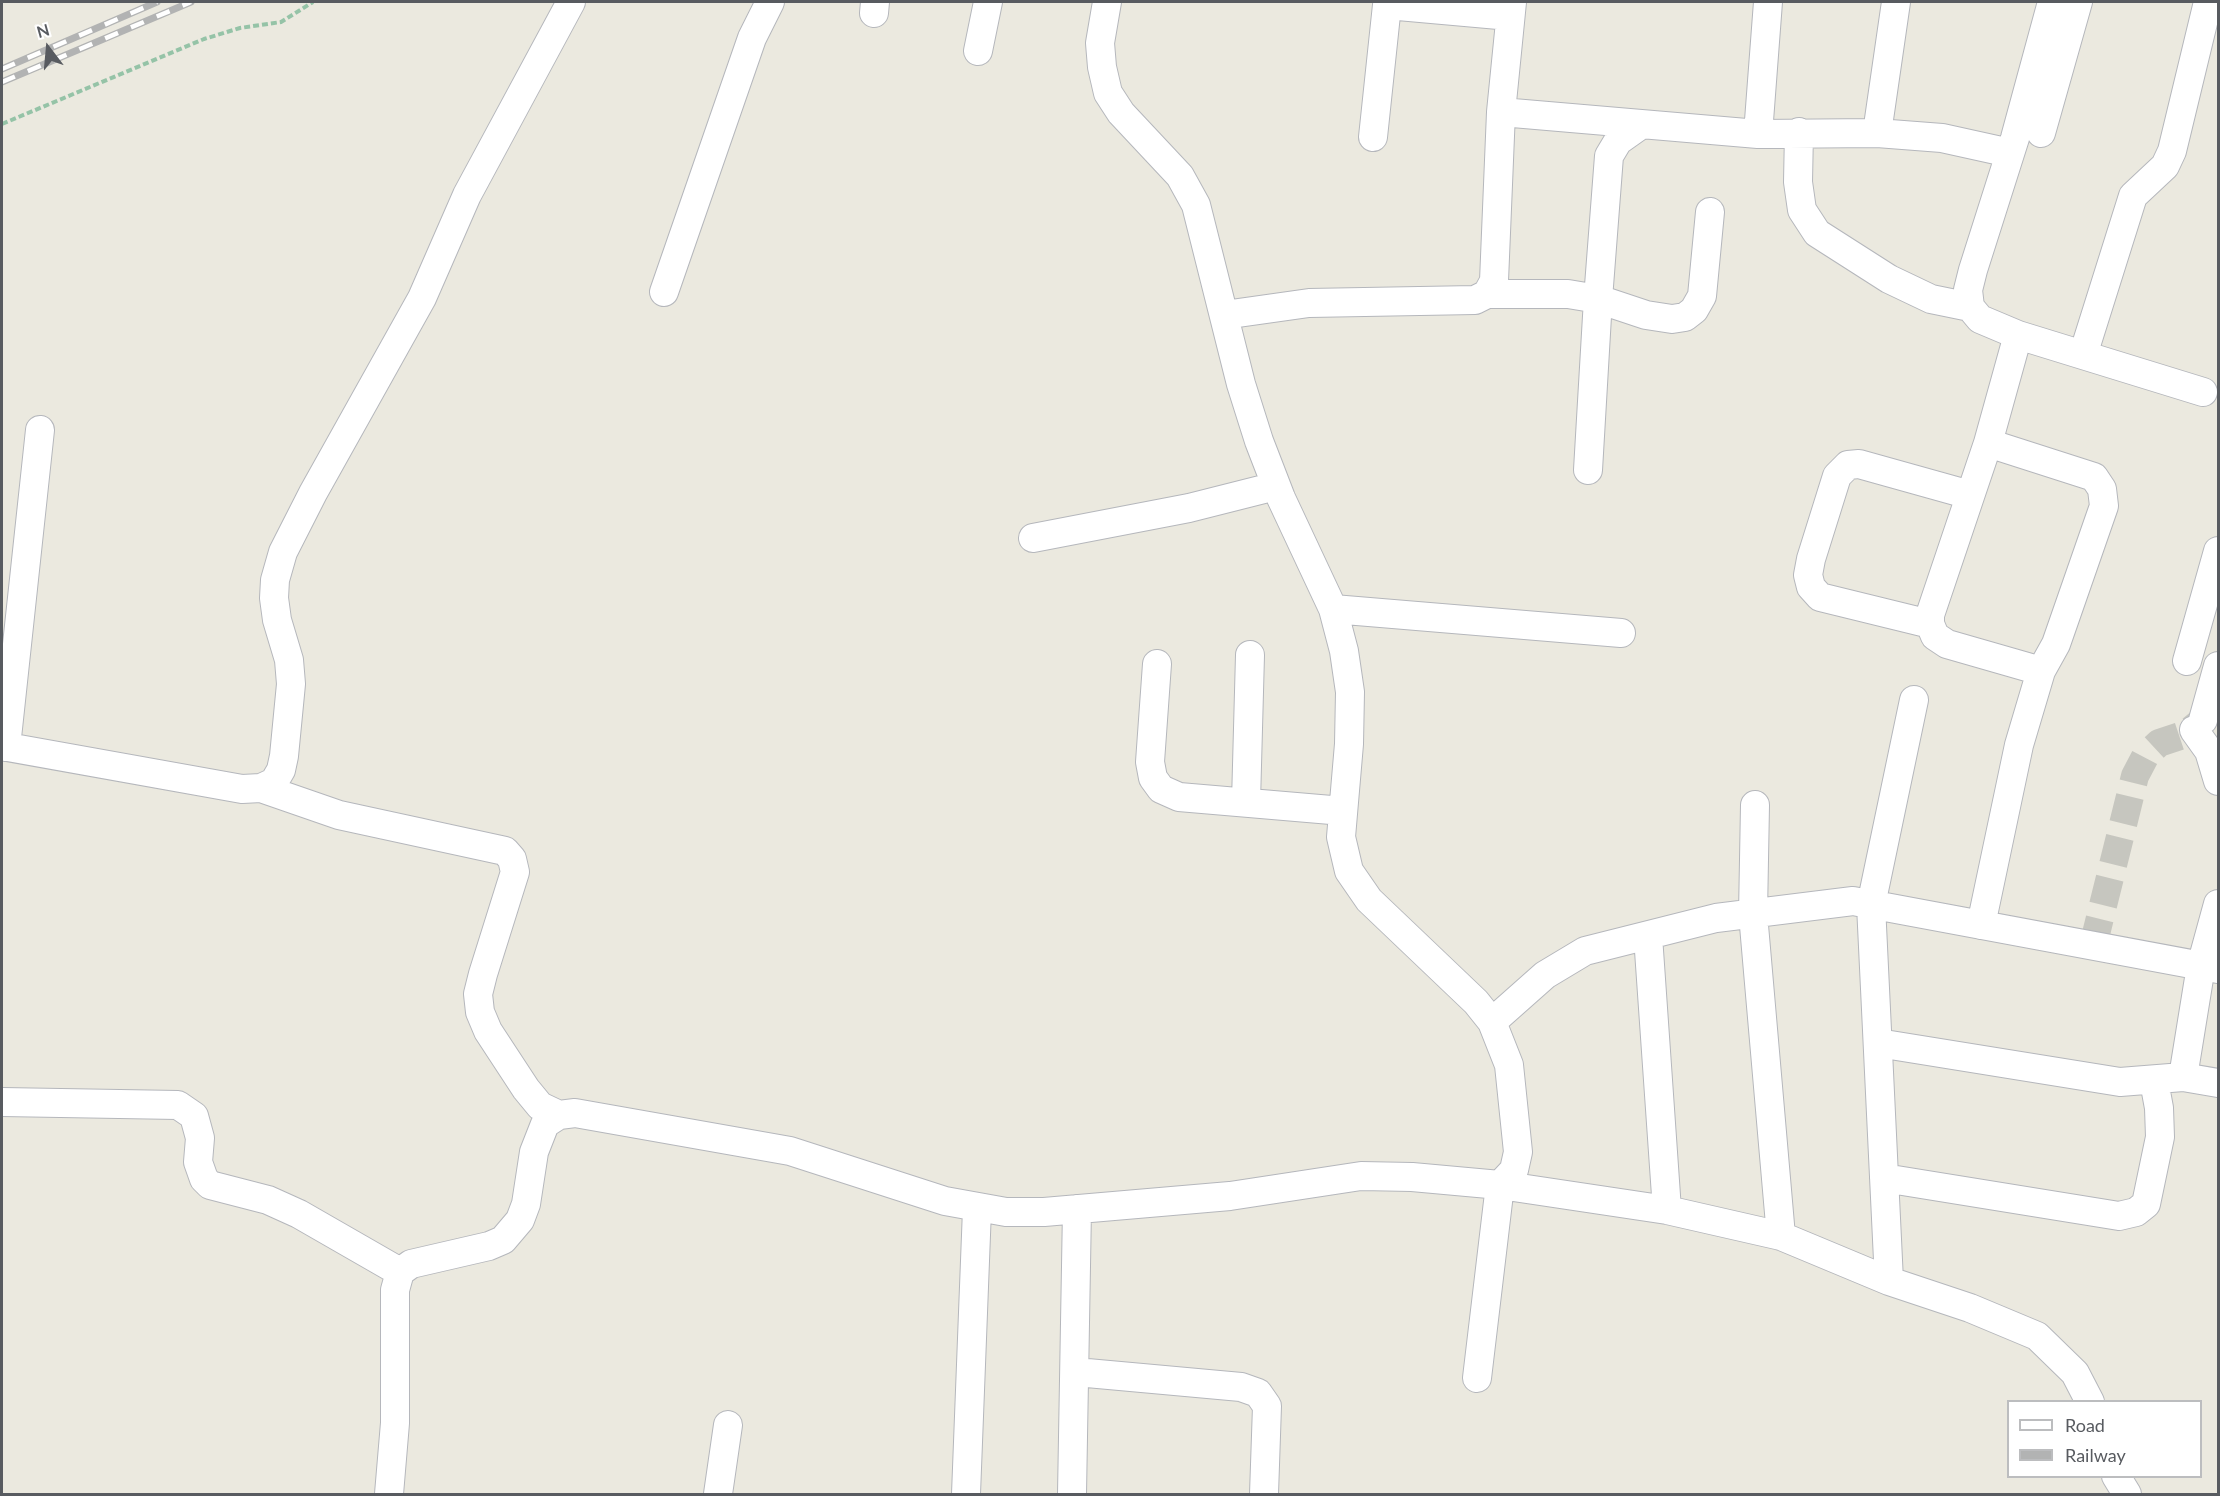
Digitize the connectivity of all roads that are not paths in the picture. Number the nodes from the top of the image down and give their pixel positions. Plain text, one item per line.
1 (571, 2) edge
2 (770, 2) edge
3 (988, 2) edge
4 (1107, 2) edge
5 (1768, 2) edge
6 (1896, 2) edge
7 (2052, 2) edge
8 (2078, 2) edge
9 (2208, 2) edge
10 (1387, 3) edge
11 (1511, 9) edge
12 (978, 51) dead end
13 (1501, 112) junction
14 (1642, 124) junction
15 (1799, 132) junction
16 (1877, 132) junction
17 (2041, 133) dead end
18 (1758, 134) junction
19 (1373, 136) dead end
20 (2010, 153) junction
21 (1710, 212) dead end
22 (664, 292) dead end
23 (1486, 294) junction
24 (1598, 299) junction
25 (1970, 307) junction
26 (1224, 315) junction
27 (2018, 335) junction
28 (2083, 355) junction
29 (2204, 392) dead end
30 (40, 430) dead end
31 (1988, 443) junction
32 (1588, 470) dead end
33 (1276, 486) junction
34 (1970, 495) junction
35 (1033, 538) dead end
36 (2218, 551) edge
37 (1334, 609) junction
38 (1930, 624) junction
39 (1621, 633) dead end
40 (1250, 655) dead end
41 (2187, 661) dead end
42 (1157, 664) dead end
43 (2218, 666) edge
44 (2041, 671) junction
45 (1914, 700) dead end
46 (4, 746) edge
47 (2218, 782) edge
48 (261, 788) junction
49 (1246, 802) junction
50 (1755, 805) dead end
51 (1343, 811) junction
52 (1871, 904) junction
53 (2218, 904) edge
54 (1753, 914) junction
55 (1981, 925) junction
56 (1648, 936) junction
57 (2210, 967) edge
58 (1492, 1022) junction
59 (1878, 1043) junction
60 (2183, 1077) junction
61 (2154, 1081) junction
62 (2218, 1083) edge
63 (2, 1102) edge
64 (559, 1115) junction
65 (1884, 1178) junction
66 (1500, 1185) junction
67 (977, 1209) junction
68 (1077, 1209) junction
69 (1667, 1210) junction
70 (1781, 1236) junction
71 (400, 1272) junction
72 (1889, 1281) junction
73 (1076, 1372) junction
74 (1477, 1378) dead end
75 (2089, 1400) edge
76 (728, 1425) dead end
77 (2117, 1478) edge
78 (389, 1494) edge
79 (718, 1494) edge
80 (966, 1494) edge
81 (1072, 1494) edge
82 (1264, 1494) edge
83 (2127, 1494) edge

1 - 48 street
2 - 22 street
3 - 12 street
4 - 26 street
5 - 18 street
6 - 16 street
7 - 20 street
8 - 17 street
9 - 28 street
10 - 11 street
10 - 19 street
11 - 13 street
13 - 14 street
13 - 23 street
14 - 18 street
14 - 24 street
15 - 16 street
15 - 18 street
15 - 25 street
16 - 20 street
20 - 25 street
21 - 24 street
23 - 24 street
23 - 26 street
24 - 32 street
25 - 27 street
26 - 33 street
27 - 28 street
27 - 31 street
28 - 29 street
30 - 46 street
31 - 34 street
31 - 44 street
33 - 35 street
33 - 37 street
34 - 38 street
34 - 38 street
36 - 41 street
37 - 39 street
37 - 51 street
38 - 44 street
40 - 49 street
42 - 49 street
43 - 47 street
44 - 55 street
45 - 52 street
46 - 48 street
48 - 64 street
49 - 51 street
50 - 54 street
51 - 58 street
52 - 54 street
52 - 55 street
52 - 59 street
53 - 57 street
54 - 56 street
54 - 70 street
55 - 57 street
56 - 58 street
56 - 69 street
57 - 60 street
58 - 66 street
59 - 61 street
59 - 65 street
60 - 61 street
60 - 62 street
61 - 65 street
63 - 71 street
64 - 67 street
64 - 71 street
65 - 72 street
66 - 68 street
66 - 69 street
66 - 74 street
67 - 68 street
67 - 80 street
68 - 73 street
69 - 70 street
70 - 72 street
71 - 78 street
72 - 75 street
73 - 81 street
73 - 82 street
76 - 79 street
77 - 83 street

